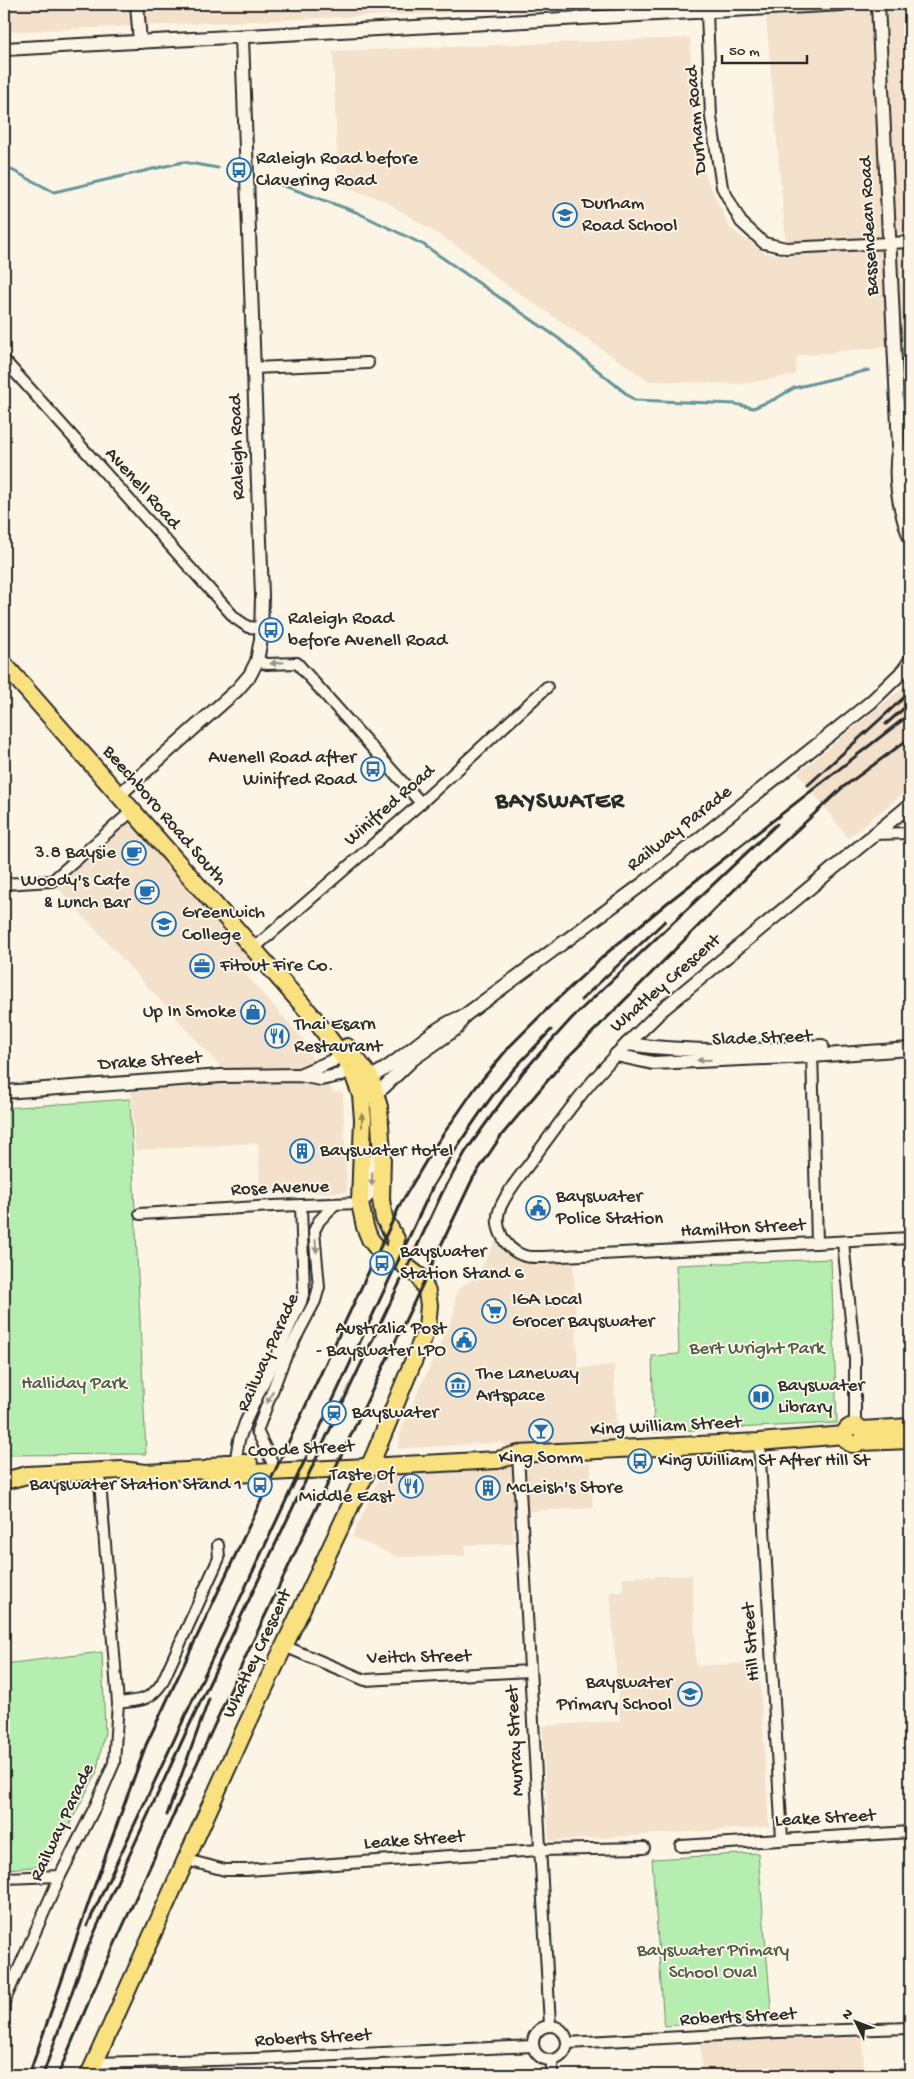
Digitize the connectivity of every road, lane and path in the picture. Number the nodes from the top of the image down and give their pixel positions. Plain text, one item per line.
1 (138, 4) edge
2 (843, 4) edge
3 (878, 4) edge
4 (707, 12) junction
5 (242, 37) junction
6 (140, 42) junction
7 (4, 50) edge
8 (910, 242) edge
9 (890, 243) junction
10 (4, 360) edge
11 (368, 364) dead end
12 (254, 368) junction
13 (899, 446) junction
14 (910, 493) edge
15 (906, 514) edge
16 (910, 534) edge
17 (261, 628) junction
18 (257, 661) junction
19 (910, 661) edge
20 (4, 664) edge
21 (547, 687) dead end
22 (119, 795) junction
23 (421, 803) junction
24 (910, 805) edge
25 (132, 811) junction
26 (910, 833) edge
27 (875, 834) junction
28 (4, 884) edge
29 (253, 949) junction
30 (910, 1040) edge
31 (627, 1044) junction
32 (910, 1048) edge
33 (344, 1051) junction
34 (812, 1052) junction
35 (616, 1055) junction
36 (299, 1075) junction
37 (362, 1080) junction
38 (4, 1092) edge
39 (382, 1151) junction
40 (360, 1204) junction
41 (334, 1205) junction
42 (301, 1206) junction
43 (140, 1214) dead end
44 (500, 1232) joint
45 (910, 1238) edge
46 (843, 1242) junction
47 (817, 1243) junction
48 (393, 1256) junction
49 (910, 1427) edge
50 (855, 1433) junction
51 (910, 1440) edge
52 (759, 1442) junction
53 (518, 1454) junction
54 (372, 1461) junction
55 (272, 1462) junction
56 (235, 1463) junction
57 (399, 1465) joint
58 (206, 1470) junction
59 (145, 1473) junction
60 (5, 1481) edge
61 (100, 1482) junction
62 (218, 1545) dead end
63 (284, 1646) junction
64 (530, 1672) junction
65 (118, 1703) junction
66 (910, 1832) edge
67 (782, 1839) junction
68 (681, 1846) dead end
69 (644, 1848) dead end
70 (539, 1850) junction
71 (187, 1860) junction
72 (60, 1876) junction
73 (4, 1878) edge
74 (4, 2002) edge
75 (550, 2025) junction
76 (910, 2028) edge
77 (567, 2044) junction
78 (533, 2046) junction
79 (552, 2060) junction
80 (92, 2069) edge
81 (552, 2075) edge

1 - 6 street
2 - 4 street
3 - 9 street, Bassendean Road
4 - 5 street
4 - 9 street, Durham Road
5 - 6 street
5 - 12 street, Raleigh Road
6 - 7 street
8 - 9 street, Durham Road
9 - 13 street, Bassendean Road
10 - 17 street, Avenell Road
11 - 12 street
12 - 17 street, Raleigh Road
13 - 14 street, Bassendean Road
13 - 15 street, Bassendean Road
15 - 16 street
17 - 18 street, Raleigh Road
18 - 22 street, Raleigh Road
23 -> 18 street
19 - 37 street, Railway Parade
20 - 22 main road, Beechboro Road South
21 - 23 street, Winifred Road
22 - 25 main road, Beechboro Road South
23 - 29 street, Winifred Road
24 - 27 street, Whatley Crescent
25 - 28 street
25 - 29 main road, Beechboro Road South
26 - 27 street
27 - 31 street, Whatley Crescent
29 - 33 main road, Beechboro Road South
30 - 34 street, Slade Street
31 - 34 street, Slade Street
31 - 35 street, Whatley Crescent
32 - 34 street, Slade Street
33 - 36 street, Drake Street
33 - 37 main road, Beechboro Road South
34 -> 35 street, Slade Street
34 - 47 street
35 - 44 street, Whatley Crescent
36 - 37 street, Drake Street
36 - 38 street, Drake Street
37 - 39 main road
40 -> 37 main road
39 -> 40 street
39 - 48 main road
40 - 41 street, Rose Avenue
40 - 48 main road, Whatley Crescent
41 - 42 street, Rose Avenue
41 -> 55 street, Railway Parade
42 - 43 street, Rose Avenue
42 - 56 street, Railway Parade
44 - 47 street, Hamilton Street
45 - 46 street, Hamilton Street
46 - 47 street, Hamilton Street
46 - 50 street
48 - 54 main road, Whatley Crescent
49 - 50 main road, King William Street
50 - 51 main road, King William Street
50 - 52 main road, King William Street
52 - 53 main road, King William Street
52 - 67 street, Hill Street
53 - 54 main road, King William Street
53 - 57 main road, King William Street
53 - 64 street, Murray Street
54 - 55 main road, Coode Street
54 - 57 main road, Coode Street
54 - 58 main road, Coode Street
54 - 63 main road, Whatley Crescent
55 - 56 main road, Coode Street
56 - 58 main road, Coode Street
58 - 59 main road, Coode Street
59 - 60 main road, Coode Street
59 - 61 main road, Coode Street
60 - 61 main road, Coode Street
61 - 65 street, Railway Parade
62 - 65 street
63 - 64 street, Veitch Street
63 - 71 main road, Whatley Crescent
64 - 70 street, Murray Street
65 - 72 street, Railway Parade
66 - 67 street, Leake Street
67 - 68 street, Leake Street
69 - 70 street, Leake Street
70 - 71 street, Leake Street
70 - 75 street, Murray Street
71 - 80 main road, Whatley Crescent
72 - 73 street
72 - 74 street, Railway Parade
75 - 77 street
75 - 78 street
76 - 77 street, Roberts Street
77 - 79 street
78 - 79 street
78 - 80 street, Roberts Street
79 - 81 street

